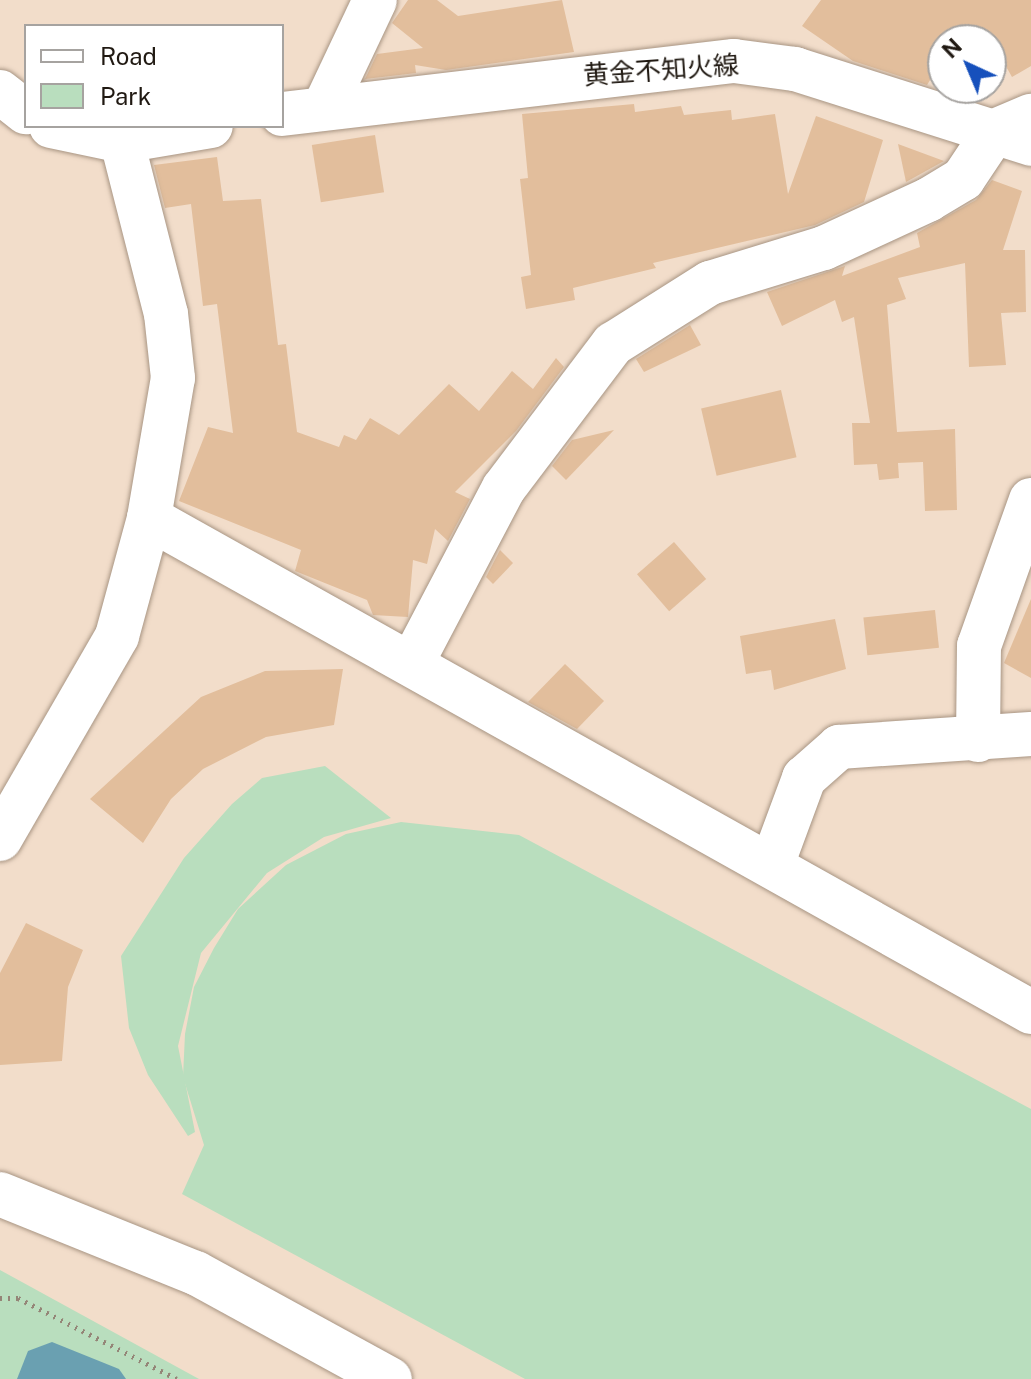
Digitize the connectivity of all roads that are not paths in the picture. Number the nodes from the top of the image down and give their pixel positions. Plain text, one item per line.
1 (375, 0) edge
2 (0, 92) edge
3 (24, 110) edge
4 (303, 111) edge
5 (60, 128) edge
6 (199, 128) edge
7 (1019, 130) edge
8 (122, 141) junction
9 (1031, 500) edge
10 (149, 518) junction
11 (413, 661) junction
12 (1031, 734) edge
13 (978, 740) junction
14 (0, 839) edge
15 (773, 862) junction
16 (1031, 1012) edge
17 (6, 1192) edge
18 (390, 1379) edge

1 - 4 street
2 - 3 street
4 - 7 street, 黄金不知火線
5 - 8 street
6 - 8 street
7 - 11 street
8 - 10 street
9 - 13 street
10 - 11 street
10 - 14 street
11 - 15 street
12 - 13 street
13 - 15 street
15 - 16 street
17 - 18 street

